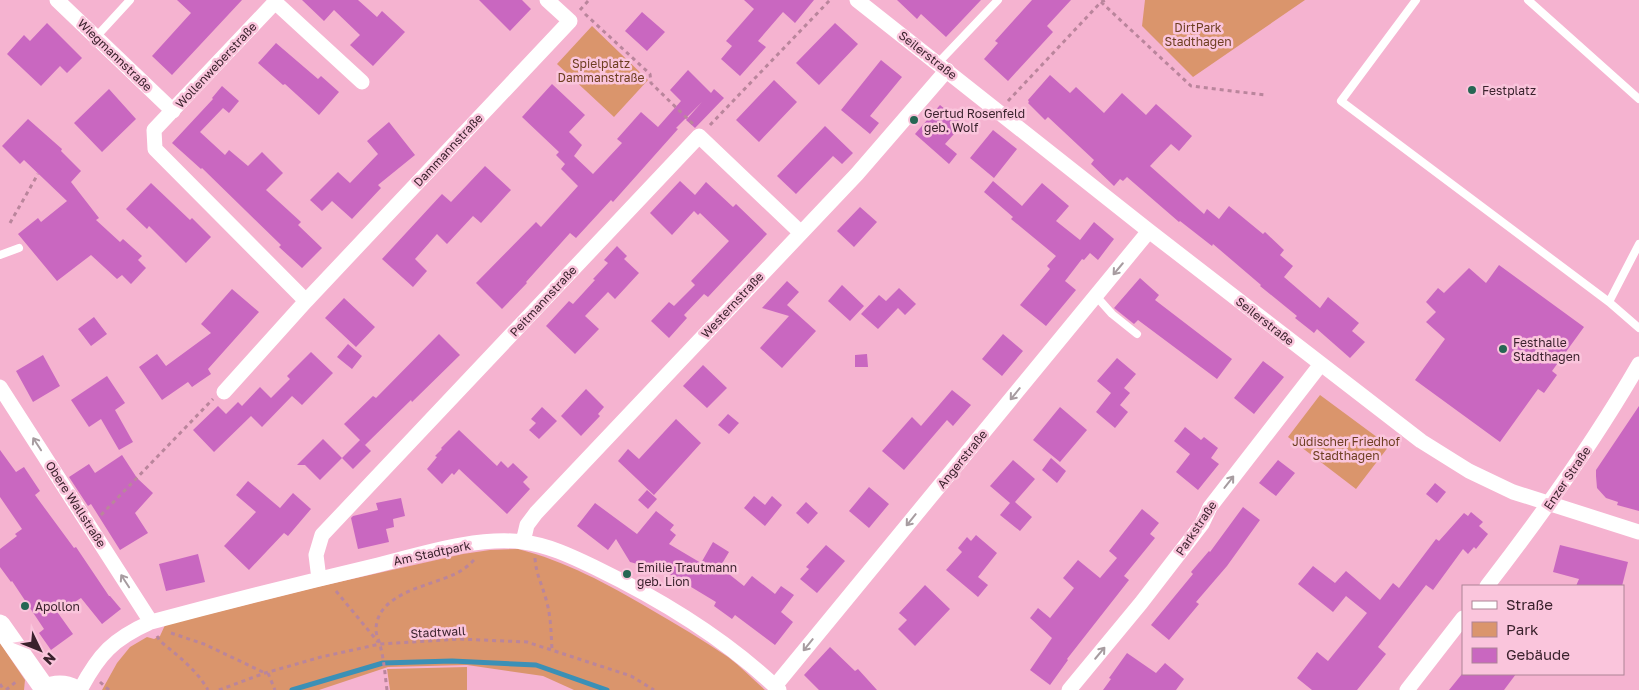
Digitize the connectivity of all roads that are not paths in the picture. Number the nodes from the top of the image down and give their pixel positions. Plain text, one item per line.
1 (57, 0) edge
2 (130, 0) edge
3 (547, 0) edge
4 (998, 0) edge
5 (1416, 0) edge
6 (1528, 0) edge
7 (276, 1) edge
8 (865, 3) edge
9 (96, 37) junction
10 (943, 67) junction
11 (362, 82) dead end
12 (1639, 99) edge
13 (173, 111) junction
14 (1149, 231) junction
15 (800, 232) junction
16 (1639, 244) edge
17 (19, 248) dead end
18 (0, 255) edge
19 (1096, 296) junction
20 (306, 301) junction
21 (1609, 302) junction
22 (1639, 328) edge
23 (1137, 334) dead end
24 (1321, 364) junction
25 (1639, 364) edge
26 (0, 387) edge
27 (224, 392) road end
28 (1549, 504) junction
29 (1639, 532) edge
30 (523, 542) junction
31 (322, 578) junction
32 (1488, 585) edge
33 (1462, 619) edge
34 (151, 622) junction
35 (0, 625) edge
36 (777, 688) edge
37 (44, 690) edge
38 (75, 690) edge
39 (80, 690) edge
40 (1069, 690) edge
41 (1407, 690) edge

1 - 9 street, Wiegmannstraße
2 - 9 lane
3 - 20 street, Dammannstraße
4 - 10 lane
5 - 21 lane
6 - 12 lane
7 - 11 street
7 - 13 street, Wollenweberstraße
8 - 10 street, Seilerstraße
9 - 13 street, Wiegmannstraße
10 - 14 street, Seilerstraße
10 - 15 street, Westernstraße
13 - 20 street, Wollenweberstraße
14 -> 19 street, Angerstraße
14 - 24 street, Seilerstraße
15 - 30 street, Westernstraße
15 - 31 street, Peitmannstraße
16 - 21 lane
17 - 18 lane
19 - 23 lane
19 -> 36 street, Angerstraße
20 - 27 street, Dammannstraße
21 - 22 lane
24 - 28 street, Seilerstraße
40 -> 24 street, Parkstraße
25 - 28 street, Enzer Straße
34 -> 26 street, Obere Wallstraße
28 - 29 street, Seilerstraße
28 - 32 street, Enzer Straße
30 - 31 street, Am Stadtpark
30 - 36 street, Am Stadtpark
31 - 34 street, Am Stadtpark
33 - 41 street
34 - 39 street, Am Stadtpark
35 - 37 main road
37 - 38 main road

